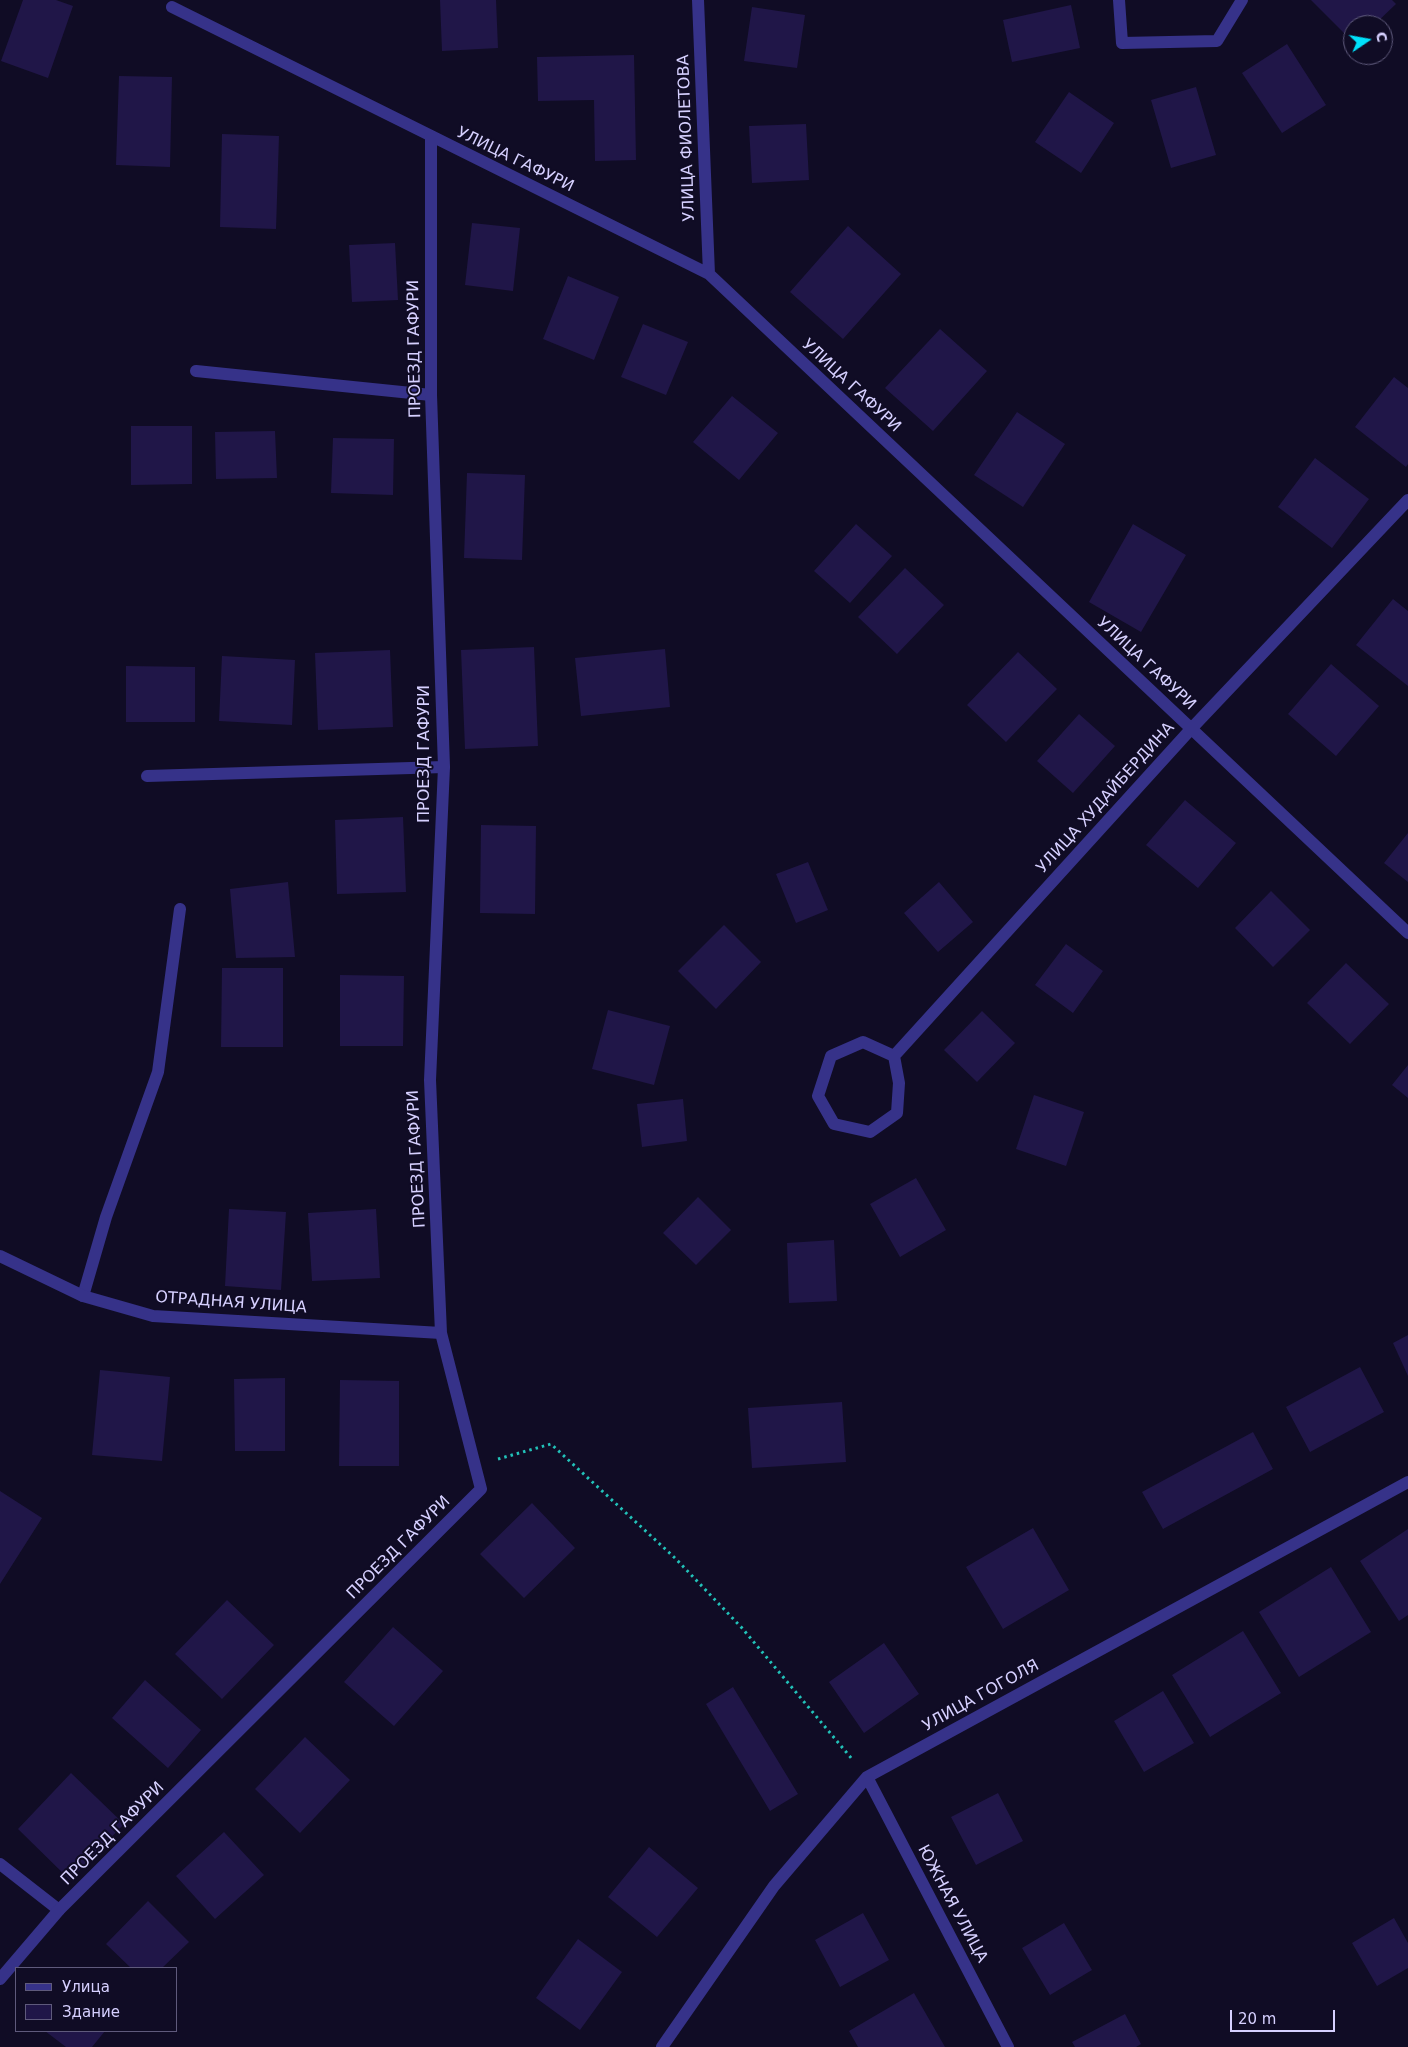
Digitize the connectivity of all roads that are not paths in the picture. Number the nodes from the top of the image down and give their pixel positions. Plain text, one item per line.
1 (698, 0) edge
2 (1119, 0) edge
3 (1242, 0) edge
4 (170, 2) edge
5 (430, 136) junction
6 (709, 274) junction
7 (196, 371) dead end
8 (431, 395) junction
9 (1408, 500) edge
10 (1191, 729) junction
11 (444, 767) junction
12 (147, 776) dead end
13 (180, 909) dead end
14 (1408, 933) edge
15 (894, 1056) junction
16 (0, 1256) edge
17 (83, 1296) junction
18 (441, 1333) junction
19 (1408, 1482) edge
20 (867, 1777) junction
21 (0, 1864) edge
22 (59, 1910) junction
23 (0, 1979) edge
24 (662, 2047) edge
25 (1008, 2047) edge

1 - 6 street, УЛИЦА ФИОЛЕТОВА
2 - 3 street
4 - 5 street, УЛИЦА ГАФУРИ
5 - 6 street, УЛИЦА ГАФУРИ
5 - 8 street, ПРОЕЗД ГАФУРИ
6 - 10 street, УЛИЦА ГАФУРИ
7 - 8 street
8 - 11 street, ПРОЕЗД ГАФУРИ
9 - 10 street, УЛИЦА ХУДАЙБЕРДИНА
10 - 14 street, УЛИЦА ГАФУРИ
10 - 15 street, УЛИЦА ХУДАЙБЕРДИНА
11 - 12 street
11 - 18 street, ПРОЕЗД ГАФУРИ
13 - 17 street
15 - 15 street
16 - 17 street, ОТРАДНАЯ УЛИЦА
17 - 18 street, ОТРАДНАЯ УЛИЦА
18 - 22 street, ПРОЕЗД ГАФУРИ
19 - 20 street, УЛИЦА ГОГОЛЯ
20 - 24 street, УЛИЦА ГОГОЛЯ
20 - 25 street, ЮЖНАЯ УЛИЦА
21 - 22 street
22 - 23 street, ПРОЕЗД ГАФУРИ

